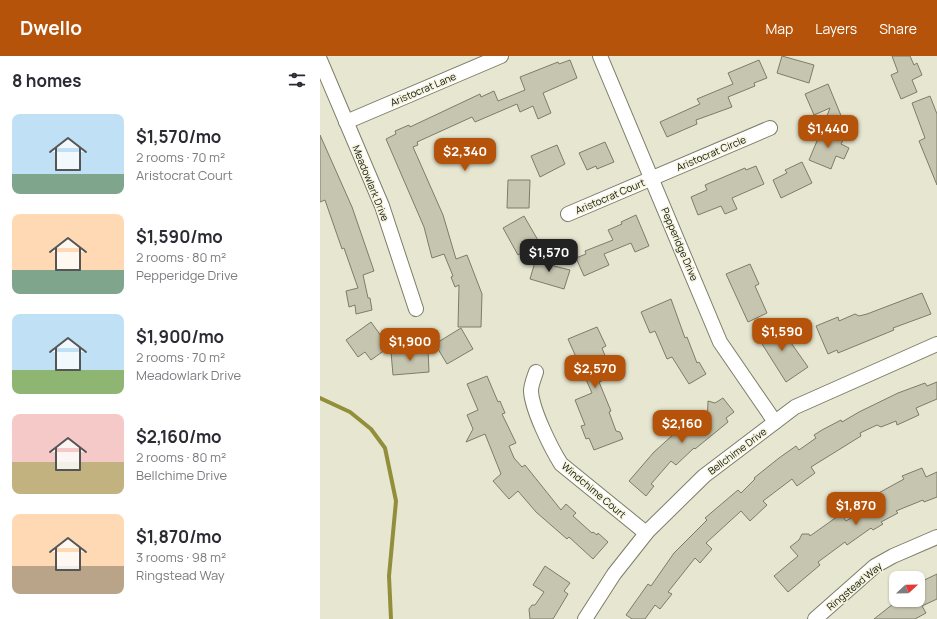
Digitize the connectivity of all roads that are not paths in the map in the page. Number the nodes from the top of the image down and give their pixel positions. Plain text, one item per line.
1 (501, 56) edge
2 (600, 56) edge
3 (320, 60) edge
4 (346, 122) junction
5 (770, 128) dead end
6 (652, 178) junction
7 (568, 214) dead end
8 (416, 309) dead end
9 (937, 344) edge
10 (536, 372) dead end
11 (775, 422) junction
12 (646, 533) junction
13 (937, 536) edge
14 (584, 619) edge
15 (815, 619) edge

1 - 4 street, Aristocrat Lane
2 - 6 street, Pepperidge Drive
3 - 4 street, Meadowlark Drive
4 - 8 street, Meadowlark Drive
5 - 6 street, Aristocrat Circle
6 - 7 street, Aristocrat Court
6 - 11 street, Pepperidge Drive
9 - 11 street, Bellchime Drive
10 - 12 street, Windchime Court
11 - 12 street, Bellchime Drive
12 - 14 street, Bellchime Drive
13 - 15 street, Ringstead Way

